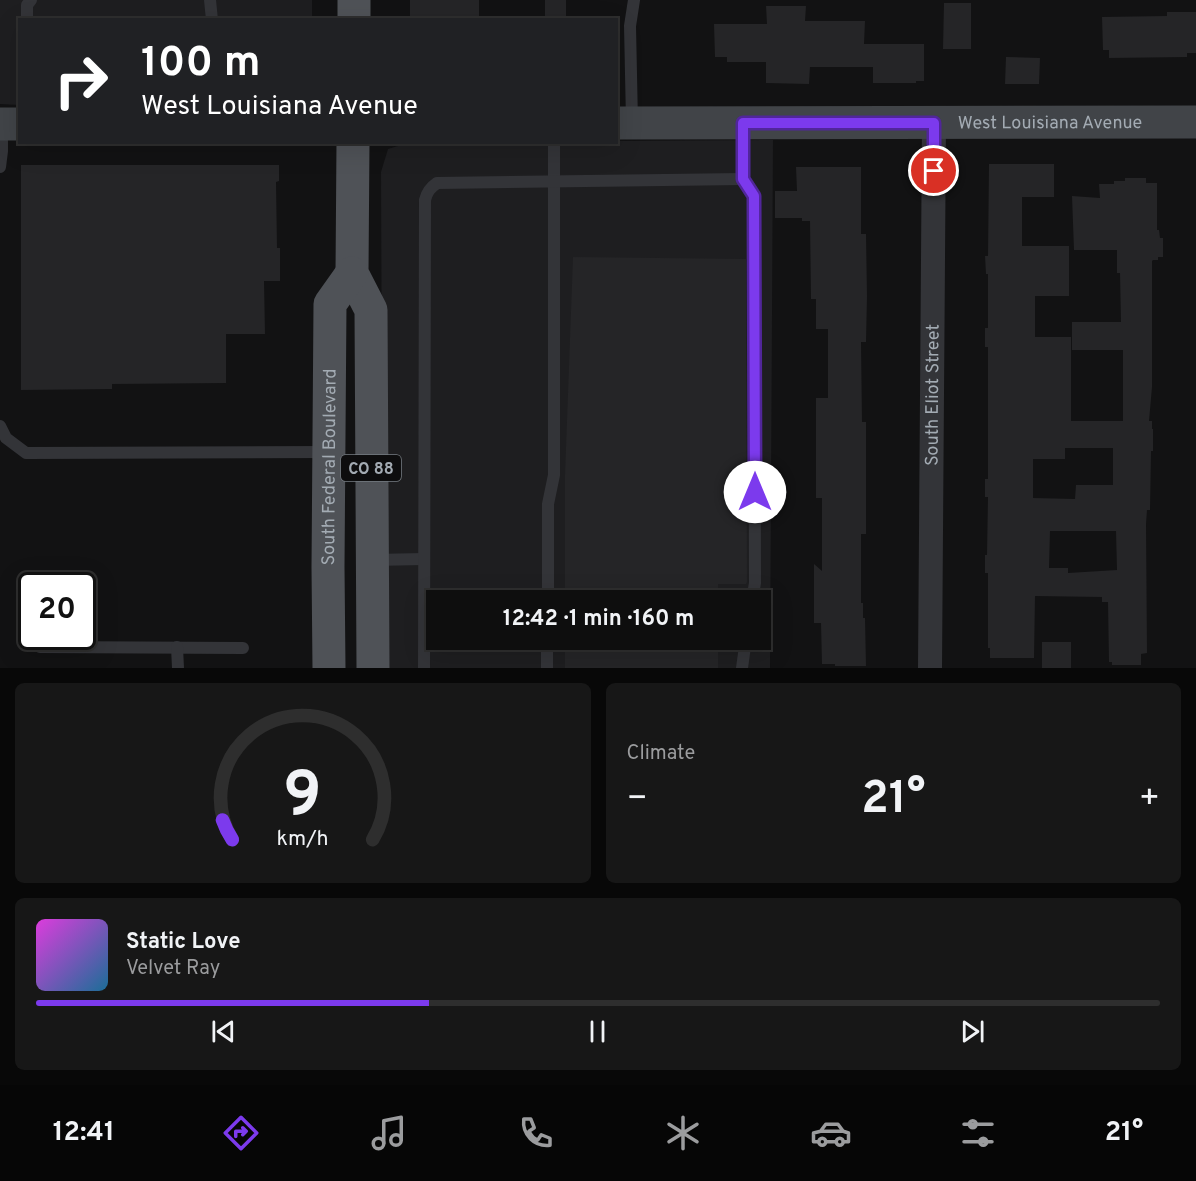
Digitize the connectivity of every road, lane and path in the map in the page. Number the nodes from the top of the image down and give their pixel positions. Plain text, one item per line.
1 (31, 0) edge
2 (210, 0) edge
3 (354, 0) edge
4 (634, 0) edge
5 (27, 18) edge
6 (212, 18) edge
7 (354, 18) edge
8 (1196, 122) edge
9 (624, 123) edge
10 (743, 123) junction
11 (934, 123) junction
12 (7, 124) edge
13 (353, 144) edge
14 (554, 144) edge
15 (0, 167) edge
16 (743, 179) junction
17 (554, 182) junction
18 (352, 273) junction
19 (0, 426) edge
20 (329, 452) junction
21 (372, 560) junction
22 (424, 560) junction
23 (548, 590) edge
24 (754, 590) edge
25 (177, 647) junction
26 (96, 648) edge
27 (243, 648) dead end
28 (547, 650) edge
29 (744, 650) edge
30 (178, 668) edge
31 (328, 668) edge
32 (373, 668) edge
33 (424, 668) edge
34 (547, 668) edge
35 (742, 668) edge
36 (930, 668) edge

1 - 5 lane
2 - 6 lane
3 - 7 main road
4 - 9 lane
8 - 11 street, West Louisiana Avenue
9 - 10 street, West Louisiana Avenue
10 - 11 street, West Louisiana Avenue
10 - 16 lane
11 - 36 street, South Eliot Street
12 - 15 lane
13 - 18 main road, CO 88
14 - 17 lane
16 - 17 lane
16 - 24 lane
17 - 22 lane
17 - 23 lane
18 - 20 main road, South Federal Boulevard / CO 88
18 - 21 main road, CO 88
19 - 20 lane
20 - 31 main road, South Federal Boulevard / CO 88
21 - 22 lane
21 - 32 main road, CO 88
22 - 33 lane
25 - 26 lane
25 - 27 lane
25 - 30 lane
28 - 34 lane
29 - 35 lane

